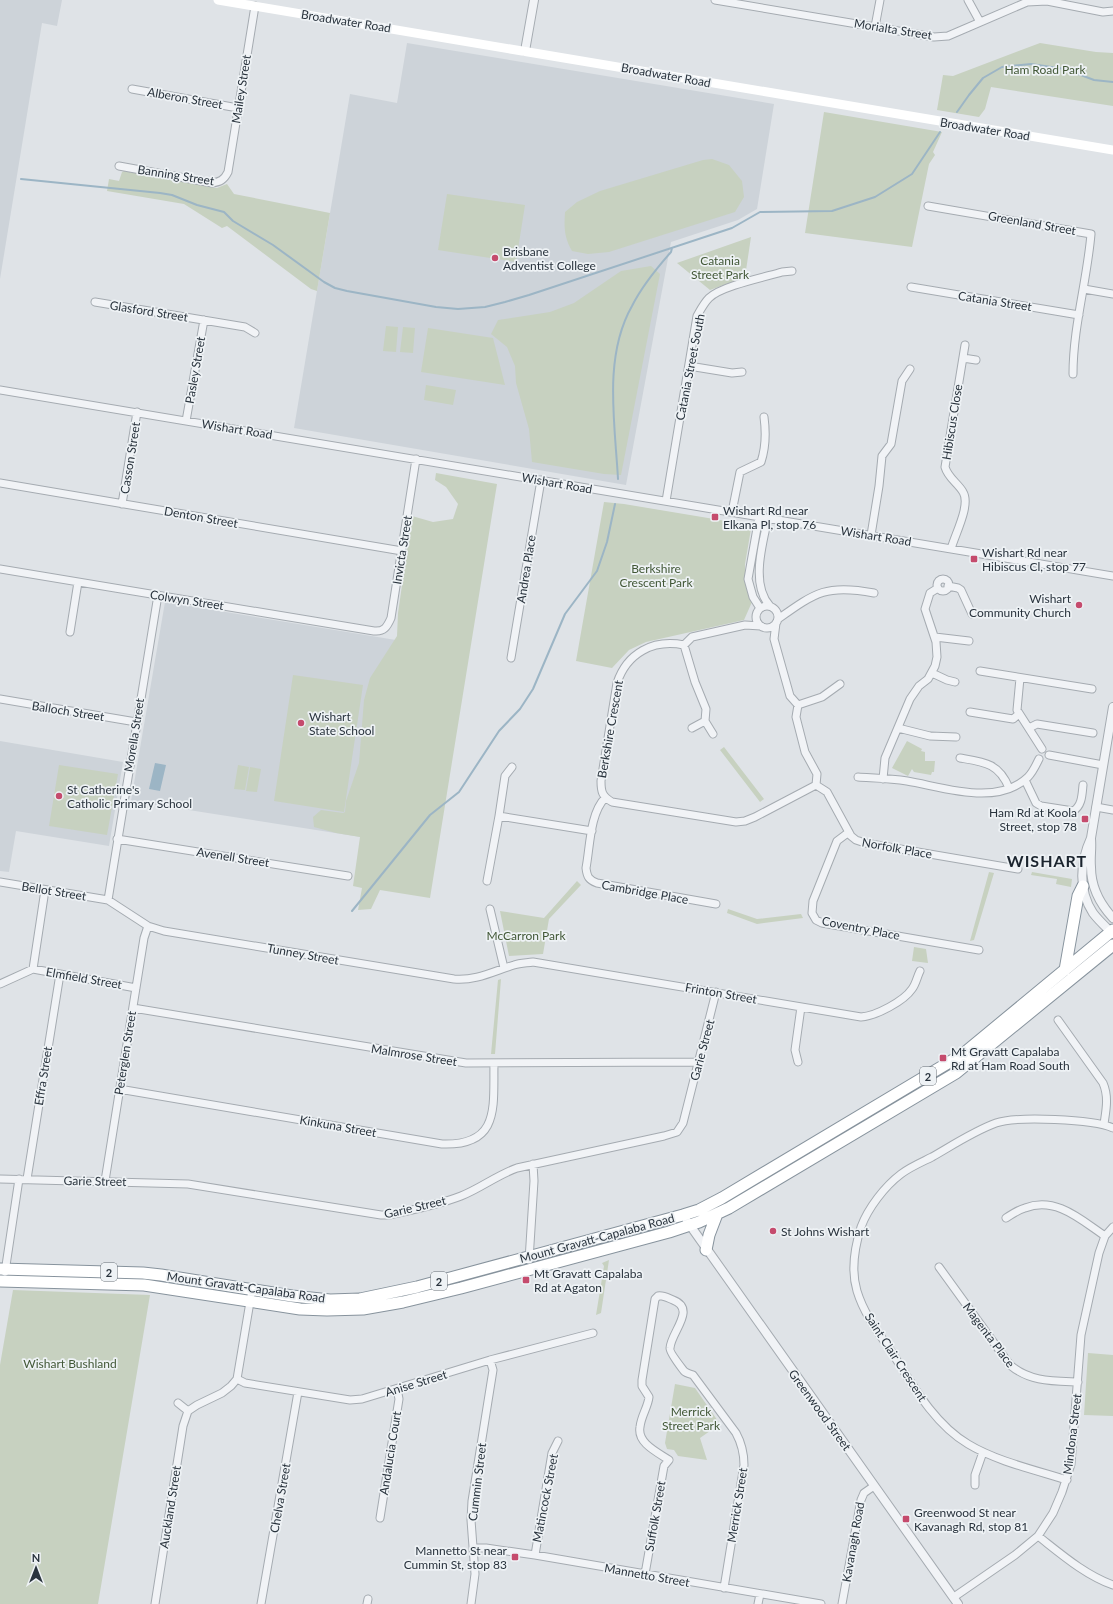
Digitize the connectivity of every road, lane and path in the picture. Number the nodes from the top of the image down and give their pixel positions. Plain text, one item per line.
1 (218, 0) edge
2 (534, 0) edge
3 (715, 0) edge
4 (880, 0) edge
5 (968, 0) edge
6 (255, 6) junction
7 (1113, 12) edge
8 (980, 22) junction
9 (875, 27) junction
10 (525, 51) junction
11 (132, 89) dead end
12 (238, 108) junction
13 (1113, 150) edge
14 (119, 166) dead end
15 (228, 172) joint
16 (928, 206) dead end
17 (792, 271) dead end
18 (911, 287) dead end
19 (1084, 289) junction
20 (1113, 294) edge
21 (94, 302) dead end
22 (1079, 315) junction
23 (204, 320) junction
24 (255, 333) dead end
25 (965, 345) dead end
26 (963, 358) junction
27 (976, 360) dead end
28 (689, 366) junction
29 (910, 369) dead end
30 (742, 372) dead end
31 (1073, 374) dead end
32 (0, 390) edge
33 (137, 412) junction
34 (764, 417) dead end
35 (186, 420) junction
36 (416, 459) junction
37 (541, 480) junction
38 (0, 483) edge
39 (666, 501) junction
40 (122, 504) junction
41 (732, 512) junction
42 (759, 517) junction
43 (768, 518) junction
44 (871, 535) junction
45 (951, 549) junction
46 (402, 551) junction
47 (0, 568) edge
48 (1113, 576) edge
49 (78, 582) junction
50 (874, 593) dead end
51 (158, 595) junction
52 (772, 607) junction
53 (760, 608) junction
54 (790, 610) junction
55 (972, 614) dead end
56 (756, 616) junction
57 (777, 621) junction
58 (745, 625) junction
59 (763, 627) junction
60 (374, 631) joint
61 (70, 632) dead end
62 (935, 637) junction
63 (774, 638) junction
64 (969, 641) dead end
65 (684, 645) junction
66 (511, 658) dead end
67 (980, 671) dead end
68 (932, 673) junction
69 (1020, 678) junction
70 (955, 682) dead end
71 (840, 684) dead end
72 (1092, 689) dead end
73 (0, 699) edge
74 (798, 705) junction
75 (1113, 707) edge
76 (970, 712) dead end
77 (1019, 714) junction
78 (705, 721) junction
79 (136, 722) junction
80 (692, 728) dead end
81 (898, 728) junction
82 (1029, 728) junction
83 (1093, 733) dead end
84 (713, 734) dead end
85 (956, 737) dead end
86 (1042, 749) dead end
87 (1049, 755) dead end
88 (960, 758) dead end
89 (1039, 759) dead end
90 (1103, 765) junction
91 (512, 767) dead end
92 (858, 777) dead end
93 (883, 779) junction
94 (1025, 780) junction
95 (816, 785) junction
96 (1083, 785) dead end
97 (1009, 788) junction
98 (605, 798) junction
99 (1096, 807) junction
100 (1113, 810) edge
101 (499, 816) junction
102 (592, 831) junction
103 (848, 832) junction
104 (1091, 838) junction
105 (117, 839) junction
106 (1018, 869) dead end
107 (348, 876) dead end
108 (488, 880) dead end
109 (0, 882) edge
110 (1082, 886) junction
111 (45, 890) junction
112 (108, 900) junction
113 (716, 904) dead end
114 (490, 909) dead end
115 (1113, 918) edge
116 (148, 926) junction
117 (1112, 932) edge
118 (1113, 945) edge
119 (979, 950) dead end
120 (1108, 955) edge
121 (504, 968) junction
122 (33, 970) junction
123 (1065, 970) junction
124 (920, 971) dead end
125 (60, 974) junction
126 (0, 984) edge
127 (136, 988) junction
128 (716, 992) junction
129 (801, 1007) junction
130 (133, 1008) junction
131 (1058, 1020) dead end
132 (698, 1062) junction
133 (798, 1062) dead end
134 (494, 1063) junction
135 (119, 1090) junction
136 (1104, 1124) junction
137 (1113, 1128) edge
138 (533, 1164) junction
139 (0, 1179) edge
140 (19, 1179) junction
141 (27, 1179) junction
142 (105, 1181) junction
143 (717, 1214) junction
144 (683, 1215) junction
145 (1006, 1218) dead end
146 (690, 1226) junction
147 (1113, 1227) edge
148 (1105, 1236) junction
149 (706, 1250) junction
150 (529, 1256) junction
151 (939, 1267) dead end
152 (3, 1269) edge
153 (529, 1270) junction
154 (2, 1281) edge
155 (252, 1290) junction
156 (250, 1301) junction
157 (593, 1333) dead end
158 (490, 1360) junction
159 (237, 1379) junction
160 (1078, 1382) junction
161 (397, 1389) junction
162 (298, 1392) junction
163 (178, 1403) dead end
164 (188, 1411) junction
165 (558, 1442) dead end
166 (983, 1452) junction
167 (669, 1460) joint
168 (1067, 1480) junction
169 (975, 1485) dead end
170 (874, 1486) junction
171 (380, 1518) dead end
172 (1038, 1536) junction
173 (473, 1548) junction
174 (534, 1555) junction
175 (645, 1574) junction
176 (1113, 1585) edge
177 (724, 1588) junction
178 (760, 1594) junction
179 (956, 1601) edge
180 (155, 1604) edge
181 (262, 1604) edge
182 (471, 1604) edge
183 (758, 1604) edge
184 (821, 1604) edge
185 (842, 1604) edge

1 - 6 main road, Broadwater Road
2 - 10 street
3 - 9 street, Morialta Street
4 - 9 street
5 - 8 street
6 - 10 main road, Broadwater Road
6 - 12 street, Mailey Street
7 - 8 street, Morialta Street
8 - 9 street, Morialta Street
10 - 13 main road, Broadwater Road
11 - 12 street, Alberon Street
12 - 15 street, Mailey Street
14 - 15 street, Banning Street
16 - 19 street, Greenland Street
17 - 28 street, Catania Street South
18 - 22 street, Catania Street
19 - 20 street
19 - 22 street, Greenland Street
21 - 23 street, Glasford Street
22 - 31 street, Greenland Street
23 - 24 street, Glasford Street
23 - 35 street, Pasley Street
25 - 26 street, Hibiscus Close
26 - 27 street
26 - 45 street, Hibiscus Close
28 - 30 street
28 - 39 street, Catania Street South
29 - 44 street
32 - 33 street, Wishart Road
33 - 35 street, Wishart Road
33 - 40 street, Casson Street
34 - 41 street
35 - 36 street, Wishart Road
36 - 37 street, Wishart Road
36 - 46 street, Invicta Street
37 - 39 street, Wishart Road
37 - 66 street, Andrea Place
38 - 40 street, Denton Street
39 - 41 street, Wishart Road
40 - 46 street, Denton Street
41 - 42 street, Wishart Road
42 - 43 street, Wishart Road
42 - 53 street
43 - 44 street, Wishart Road
43 - 52 street
44 - 45 street, Wishart Road
45 - 48 street, Wishart Road
46 - 60 street, Invicta Street
47 - 49 street, Colwyn Street
49 - 51 street, Colwyn Street
49 - 61 street
50 - 54 street
51 - 60 street, Colwyn Street
51 - 79 street, Morella Street
52 - 53 street
52 - 54 street
52 - 57 street
53 - 56 street
54 - 57 street
55 - 62 street
56 - 58 street
56 - 59 street
57 - 59 street
57 - 63 street
58 - 59 street
58 - 65 street
59 - 63 street
62 - 64 street
62 - 68 street
63 - 74 street
65 - 78 street
65 - 98 street, Berkshire Crescent
67 - 69 street
68 - 70 street
68 - 81 street
69 - 72 street
69 - 77 street
71 - 74 street
73 - 79 street, Balloch Street
74 - 95 street
75 - 90 street
76 - 77 street
77 - 82 street
78 - 80 street
78 - 84 street
79 - 105 street, Morella Street
81 - 85 street
81 - 93 street
82 - 83 street
82 - 86 street
87 - 90 street
88 - 97 street
89 - 94 street
90 - 99 street
91 - 101 street
92 - 93 street
93 - 97 street
94 - 96 street
94 - 97 street
95 - 98 street
95 - 103 street, Norfolk Place
98 - 102 street, Cambridge Place
99 - 100 street
99 - 104 street
101 - 102 street
101 - 108 street
102 - 113 street, Cambridge Place
103 - 106 street, Norfolk Place
103 - 119 street, Coventry Place
104 - 110 street
104 - 115 street
105 - 107 street, Avenell Street
105 - 112 street, Morella Street
109 - 111 street, Bellot Street
110 - 117 street
110 - 123 highway
111 - 112 street, Bellot Street
111 - 122 street, Elmfield Street
112 - 116 street, Tunney Street
114 - 121 street
116 - 121 street, Tunney Street
116 - 127 street, Peterglen Street
117 - 123 highway, Mount Gravatt-Capalaba Road / 2
118 - 120 highway, Mount Gravatt-Capalaba Road / 2
120 - 143 highway, Mount Gravatt-Capalaba Road / 2
121 - 128 street, Frinton Street
122 - 125 street, Elmfield Street
122 - 126 street, Elmfield Street
123 - 144 highway, Mount Gravatt-Capalaba Road / 2
124 - 129 street, Frinton Street
125 - 127 street, Elmfield Street
125 - 141 street, Effra Street
127 - 130 street, Peterglen Street
128 - 129 street, Frinton Street
128 - 132 street, Garie Street
129 - 133 street
130 - 134 street, Malmrose Street
130 - 135 street, Peterglen Street
131 - 136 street
132 - 134 street, Malmrose Street
132 - 138 street, Garie Street
134 - 135 street, Kinkuna Street
135 - 142 street, Peterglen Street
136 - 137 street, Saint Clair Crescent
136 - 166 street, Saint Clair Crescent
138 - 142 street, Garie Street
138 - 150 street
139 - 140 street, Garie Street
140 - 141 street, Garie Street
140 - 152 street
141 - 142 street, Garie Street
143 - 146 highway, Mount Gravatt-Capalaba Road / 2
143 - 149 highway
144 - 146 street, Greenwood Street
144 - 150 highway, Mount Gravatt-Capalaba Road / 2
145 - 148 street
146 - 149 street, Greenwood Street
146 - 153 highway, Mount Gravatt-Capalaba Road / 2
147 - 148 street, Mindona Street
148 - 160 street, Mindona Street
149 - 170 street, Greenwood Street
150 - 153 street
150 - 155 highway, Mount Gravatt-Capalaba Road / 2
151 - 160 street, Magenta Place
152 - 154 street
152 - 155 highway, Mount Gravatt-Capalaba Road / 2
153 - 156 highway, Mount Gravatt-Capalaba Road / 2
154 - 156 highway, Mount Gravatt-Capalaba Road / 2
155 - 156 street
156 - 159 street
157 - 158 street, Anise Street
158 - 161 street, Anise Street
158 - 173 street, Cummin Street
159 - 162 street, Anise Street
159 - 164 street
160 - 168 street, Mindona Street
161 - 162 street, Anise Street
161 - 171 street, Andalucia Court
162 - 181 street, Chelva Street
163 - 164 street
164 - 180 street, Auckland Street
165 - 174 street, Matincock Street
166 - 168 street, Saint Clair Crescent
166 - 169 street
167 - 175 street, Suffolk Street
167 - 177 street, Merrick Street
168 - 172 street, Mindona Street
170 - 179 street, Greenwood Street
170 - 185 street, Kavanagh Road
172 - 176 street
172 - 179 street, Mindona Street
173 - 174 street, Mannetto Street
173 - 182 street, Cummin Street
174 - 175 street, Mannetto Street
175 - 177 street, Mannetto Street
177 - 178 street, Mannetto Street
178 - 183 street
178 - 184 street, Mannetto Street

